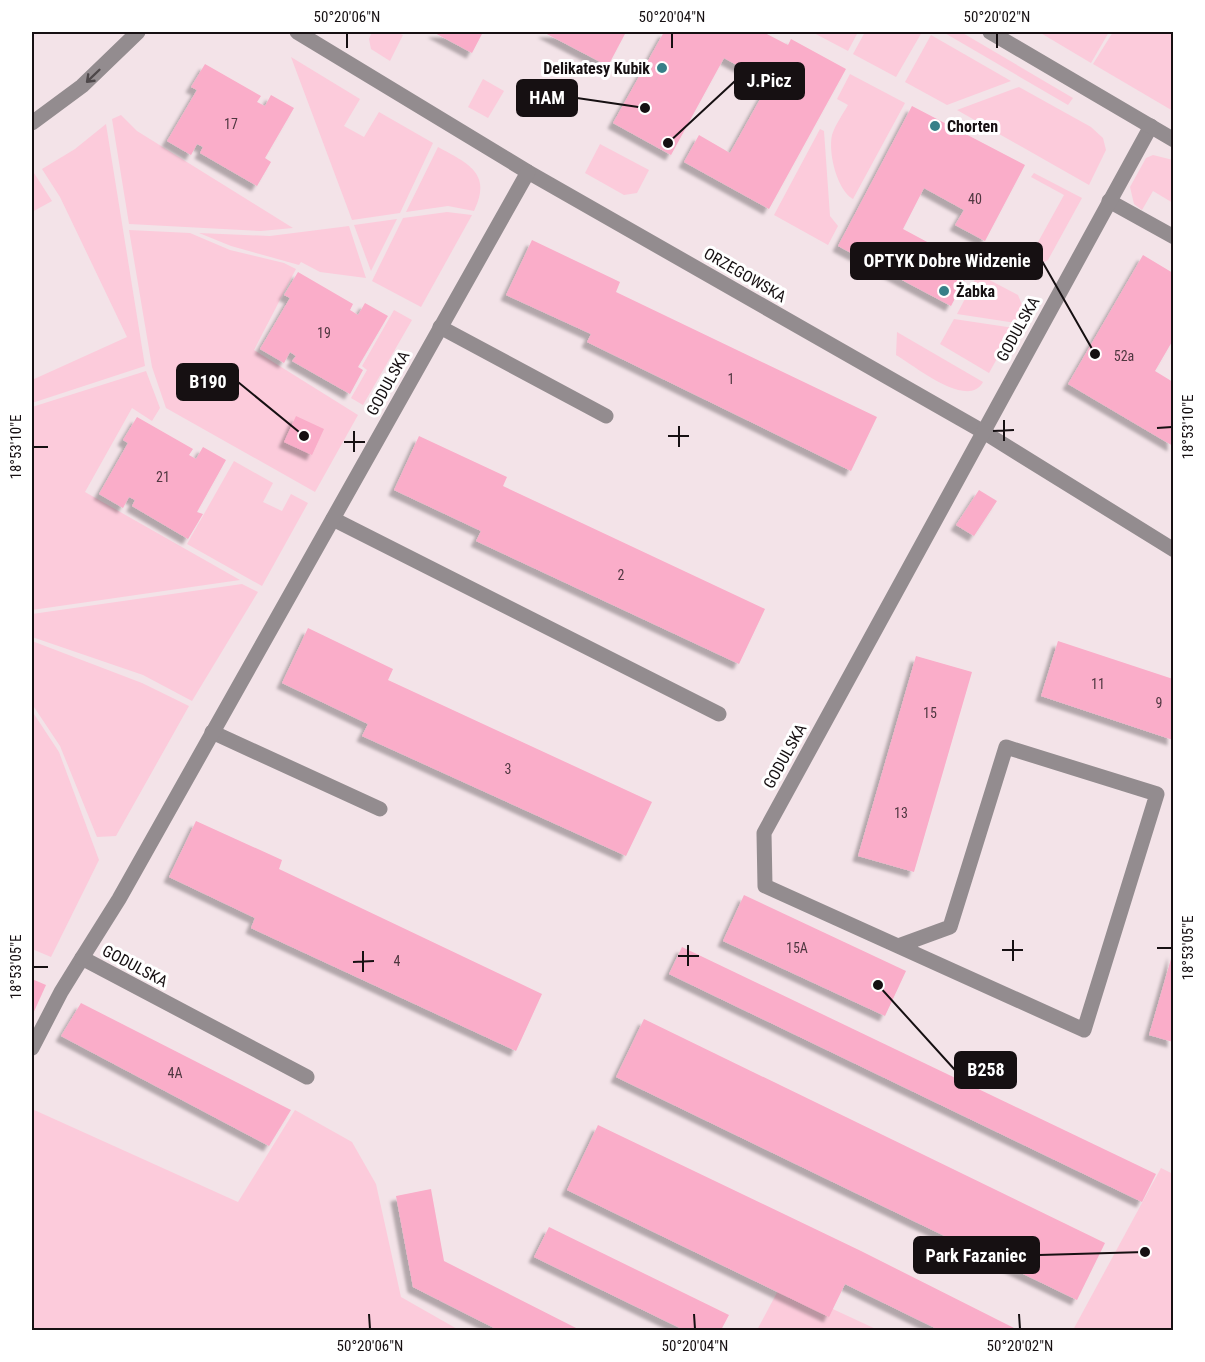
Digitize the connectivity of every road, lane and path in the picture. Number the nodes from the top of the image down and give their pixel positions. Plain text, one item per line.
1 (138, 32) edge
2 (297, 32) edge
3 (990, 32) edge
4 (32, 123) edge
5 (1151, 126) junction
6 (1173, 140) edge
7 (528, 172) junction
8 (1109, 201) junction
9 (1173, 237) edge
10 (440, 327) junction
11 (606, 416) dead end
12 (982, 431) junction
13 (333, 519) junction
14 (1173, 550) edge
15 (719, 714) dead end
16 (212, 732) junction
17 (380, 809) dead end
18 (898, 946) junction
19 (82, 958) junction
20 (32, 1048) edge
21 (307, 1077) dead end

1 -> 4 street
2 - 7 street, ORZEGOWSKA
3 - 5 street
5 - 6 street
5 - 8 street, GODULSKA
7 - 10 street, GODULSKA
7 - 12 street, ORZEGOWSKA
8 - 9 street
8 - 12 street, GODULSKA
10 - 11 street
10 - 13 street, GODULSKA
12 - 14 street, ORZEGOWSKA
12 - 18 street, GODULSKA
13 - 15 street
13 - 16 street, GODULSKA
16 - 17 street
16 - 19 street, GODULSKA
18 - 18 street, GODULSKA
19 - 20 street
19 - 21 street, GODULSKA

